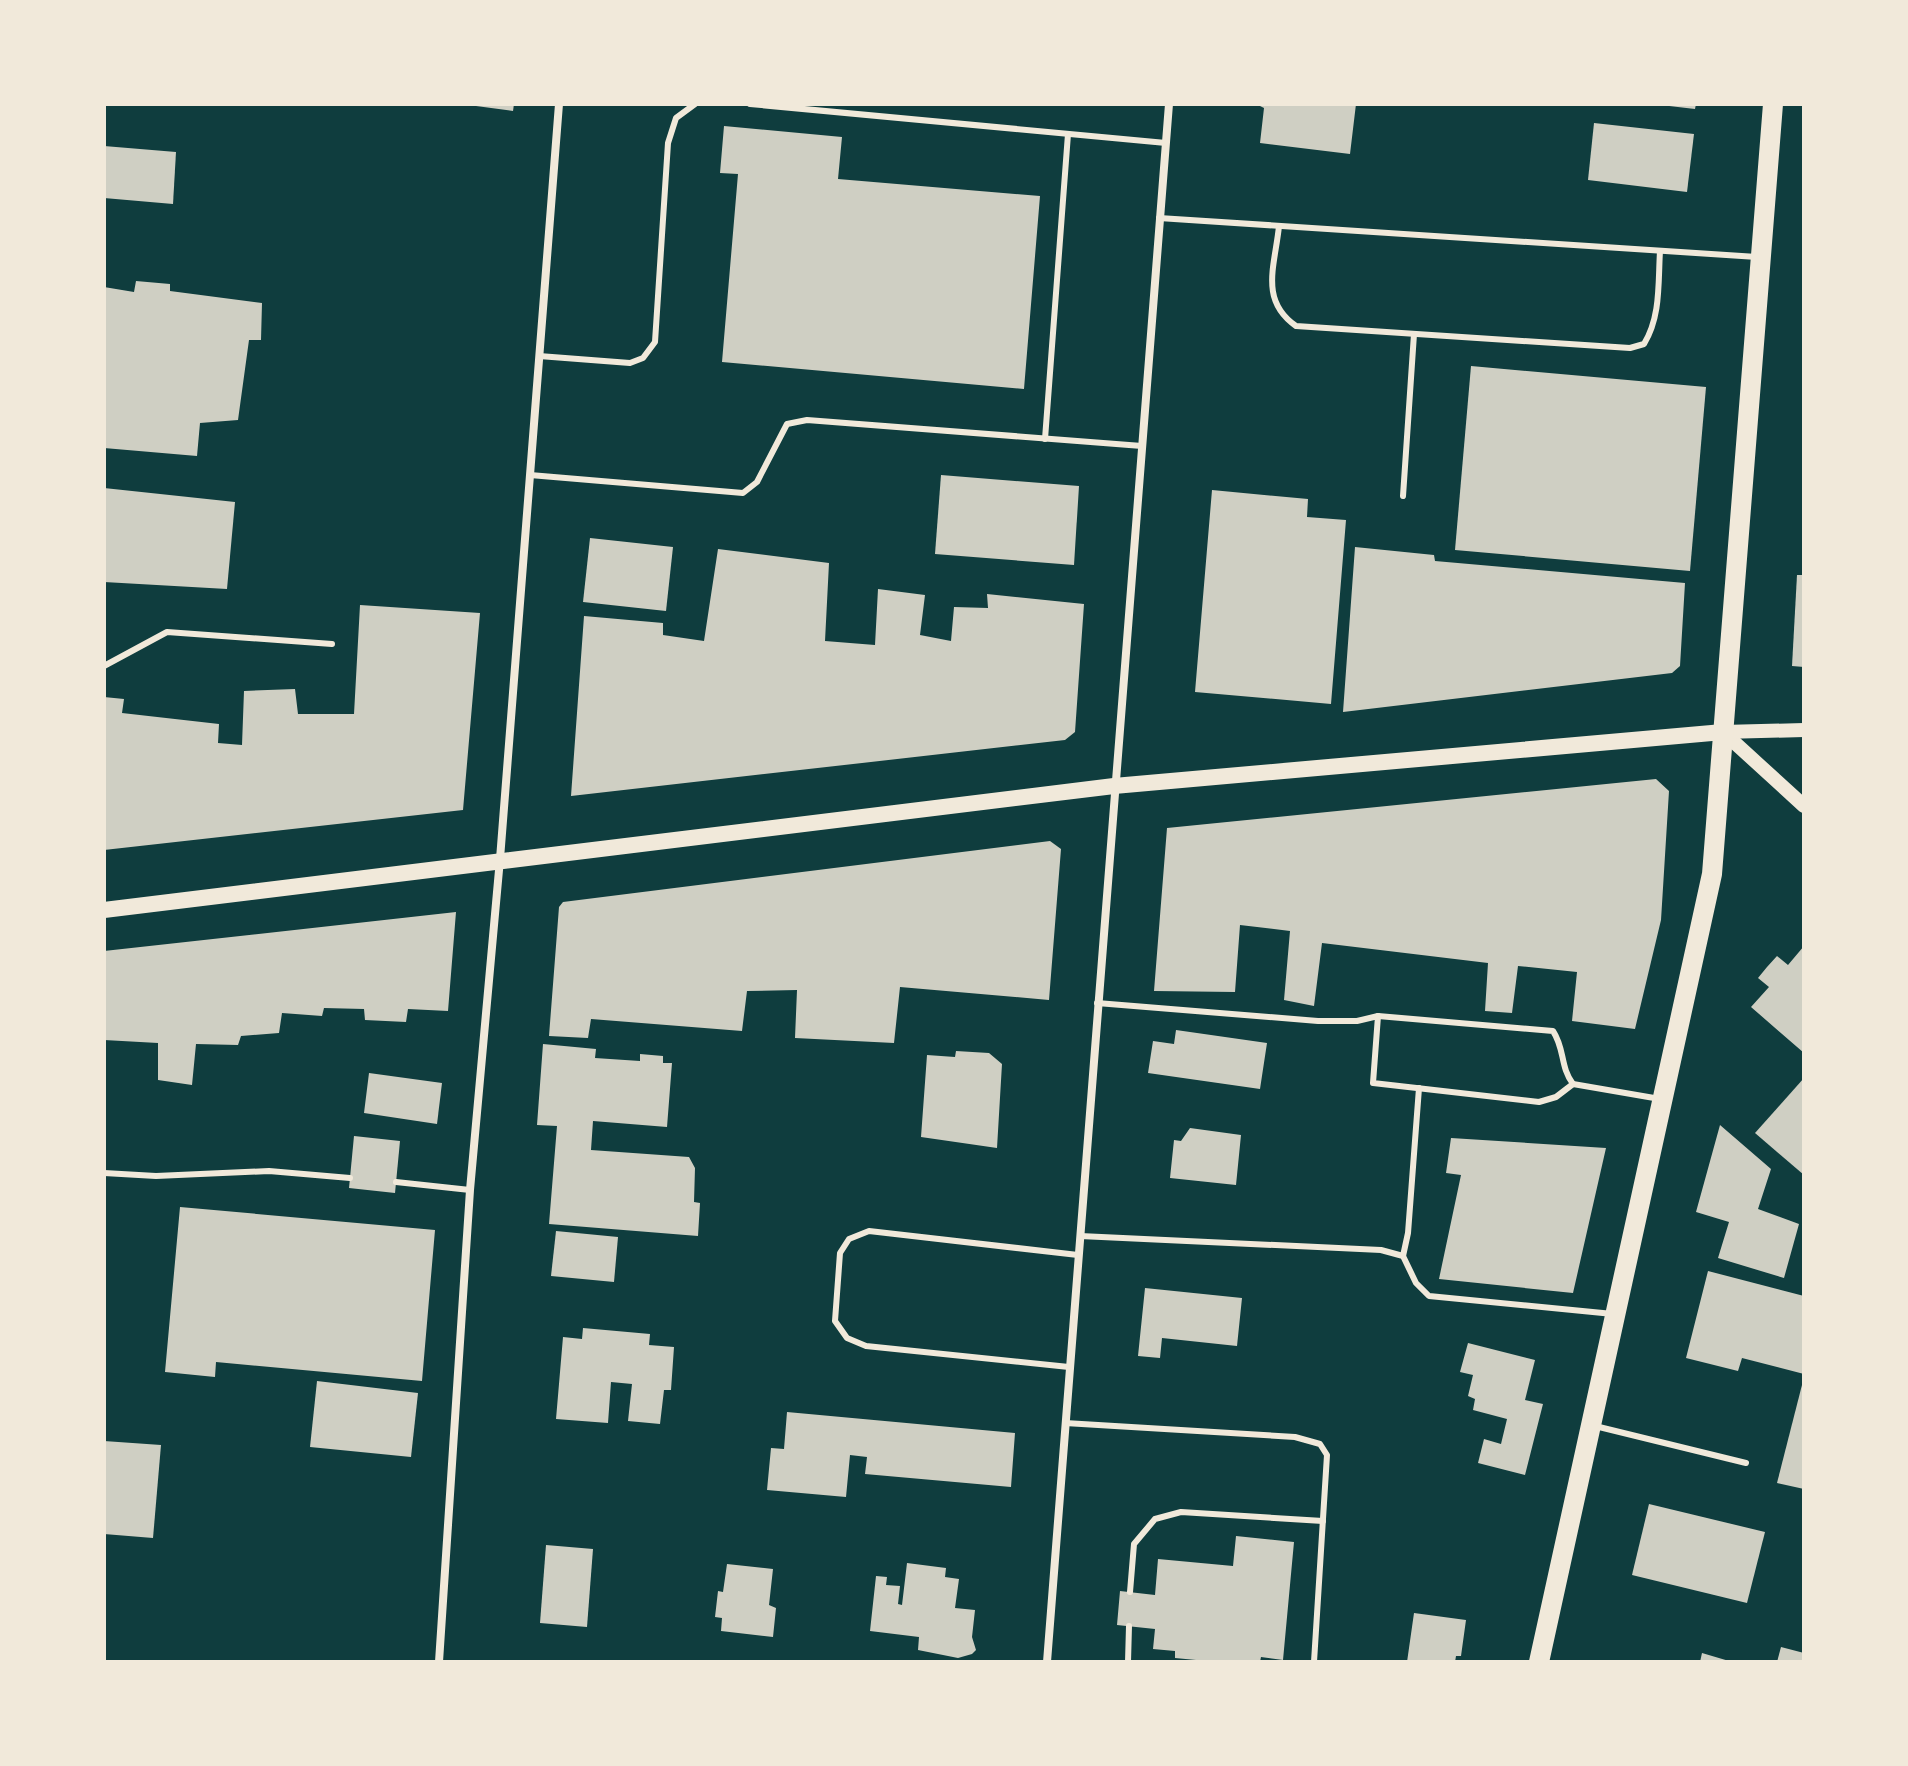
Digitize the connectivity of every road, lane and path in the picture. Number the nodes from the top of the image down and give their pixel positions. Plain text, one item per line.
1 (559, 104) edge
2 (695, 104) edge
3 (750, 104) edge
4 (1169, 104) edge
5 (1773, 104) edge
6 (1068, 134) junction
7 (1166, 143) junction
8 (1159, 218) junction
9 (1279, 226) junction
10 (1660, 251) junction
11 (1761, 257) junction
12 (1414, 334) junction
13 (539, 356) junction
14 (1045, 439) junction
15 (1142, 446) junction
16 (530, 475) junction
17 (1403, 496) dead end
18 (332, 644) dead end
19 (104, 666) edge
20 (1804, 730) edge
21 (1723, 732) junction
22 (1114, 786) junction
23 (1804, 806) edge
24 (500, 859) junction
25 (104, 910) edge
26 (1097, 1003) junction
27 (1378, 1016) junction
28 (1573, 1084) junction
29 (1419, 1088) junction
30 (1664, 1100) junction
31 (104, 1173) edge
32 (350, 1178) dead end
33 (396, 1182) dead end
34 (470, 1190) junction
35 (1079, 1236) junction
36 (1078, 1255) junction
37 (1403, 1256) junction
38 (1616, 1314) junction
39 (1069, 1367) junction
40 (1065, 1423) junction
41 (1591, 1425) junction
42 (1746, 1463) dead end
43 (1323, 1521) junction
44 (1130, 1592) dead end
45 (1129, 1626) dead end
46 (439, 1662) edge
47 (1047, 1662) edge
48 (1128, 1662) edge
49 (1314, 1662) edge
50 (1539, 1662) edge

1 - 13 street
2 - 13 lane
3 - 6 lane
4 - 7 street
5 - 11 main road
6 - 7 lane
6 - 14 lane
7 - 8 street
8 - 9 lane
8 - 15 street
9 - 10 lane
9 - 12 lane
10 - 11 lane
10 - 12 lane
11 - 21 main road
12 - 17 lane
13 - 16 street
14 - 15 lane
14 - 16 lane
15 - 22 street
16 - 24 street
18 - 19 lane
20 - 21 street
21 - 22 main road
21 - 23 street
21 - 30 main road
22 - 24 main road
22 - 26 street
24 - 25 main road
24 - 34 street
26 - 27 lane
26 - 35 street
27 - 28 lane
27 - 29 lane
28 - 29 lane
28 - 30 lane
29 - 37 lane
30 - 38 main road
31 - 32 lane
33 - 34 lane
34 - 46 street
35 - 36 street
35 - 37 lane
36 - 39 street
36 - 39 lane
37 - 38 lane
38 - 41 main road
39 - 40 street
40 - 43 lane
40 - 47 street
41 - 42 lane
41 - 50 main road
43 - 44 lane
43 - 49 lane
45 - 48 lane

